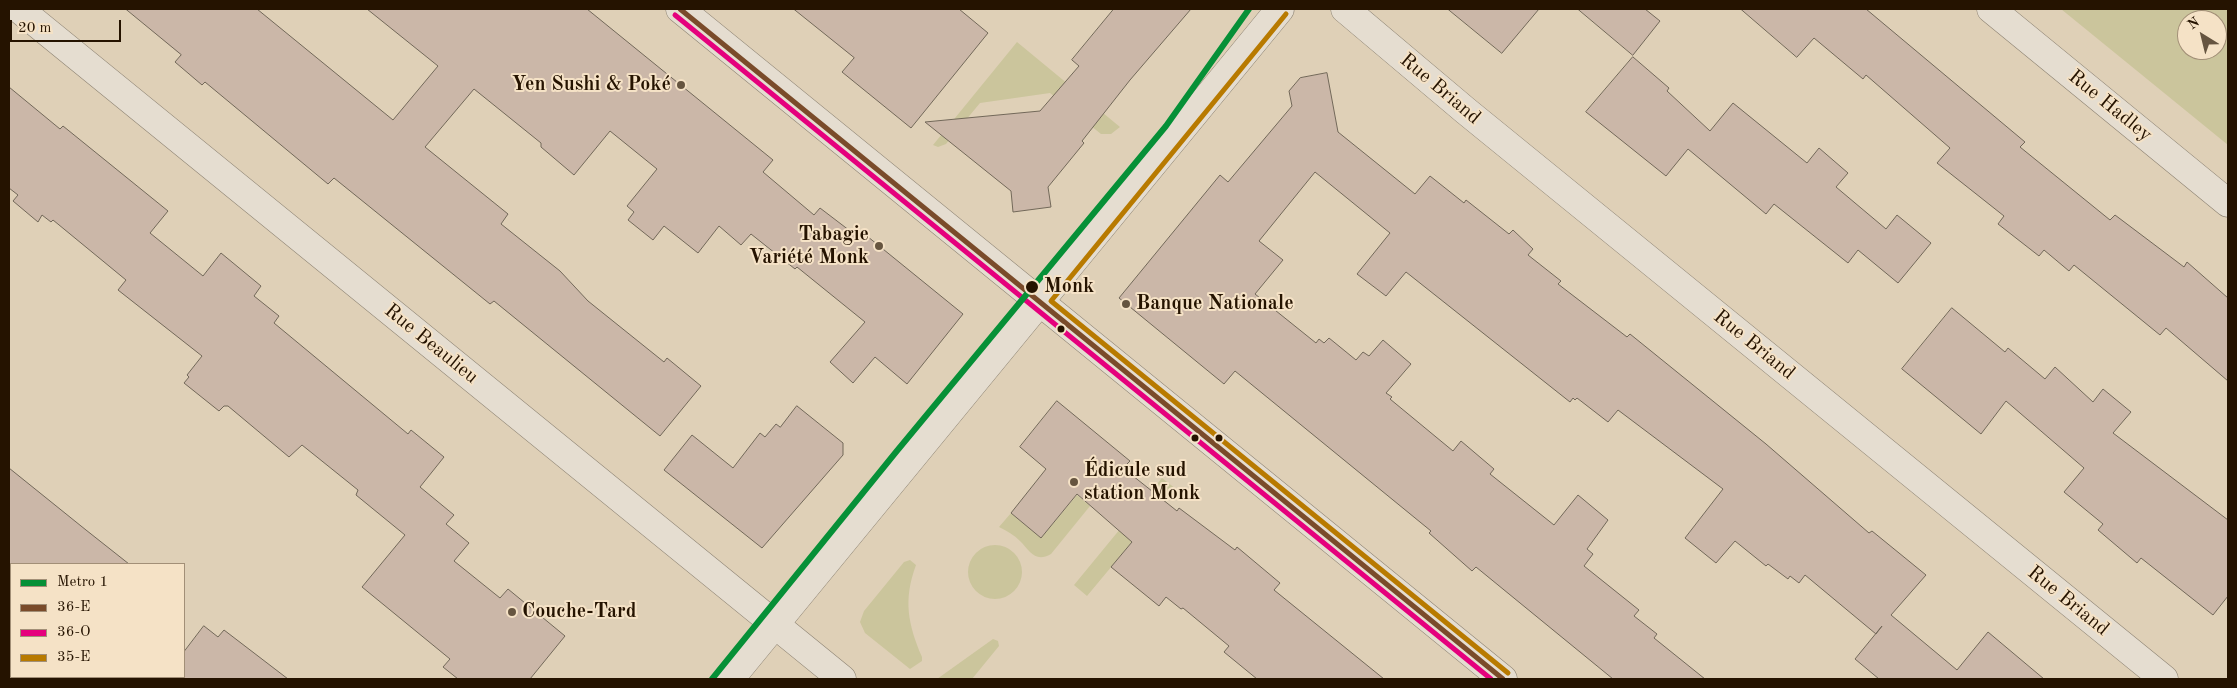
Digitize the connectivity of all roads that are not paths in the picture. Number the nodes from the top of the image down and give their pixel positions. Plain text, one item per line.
1 (20, 9) edge
2 (680, 9) edge
3 (1280, 9) edge
4 (1345, 9) edge
5 (1991, 9) edge
6 (2228, 203) edge
7 (1040, 302) junction
8 (775, 624) junction
9 (730, 679) edge
10 (842, 679) edge
11 (1503, 679) edge
12 (2164, 679) edge

1 - 8 street, Rue Beaulieu
2 - 7 street
3 - 7 street
4 - 12 street, Rue Briand
5 - 6 street, Rue Hadley
7 - 8 street
7 - 11 street
8 - 9 street
8 - 10 street, Rue Beaulieu

